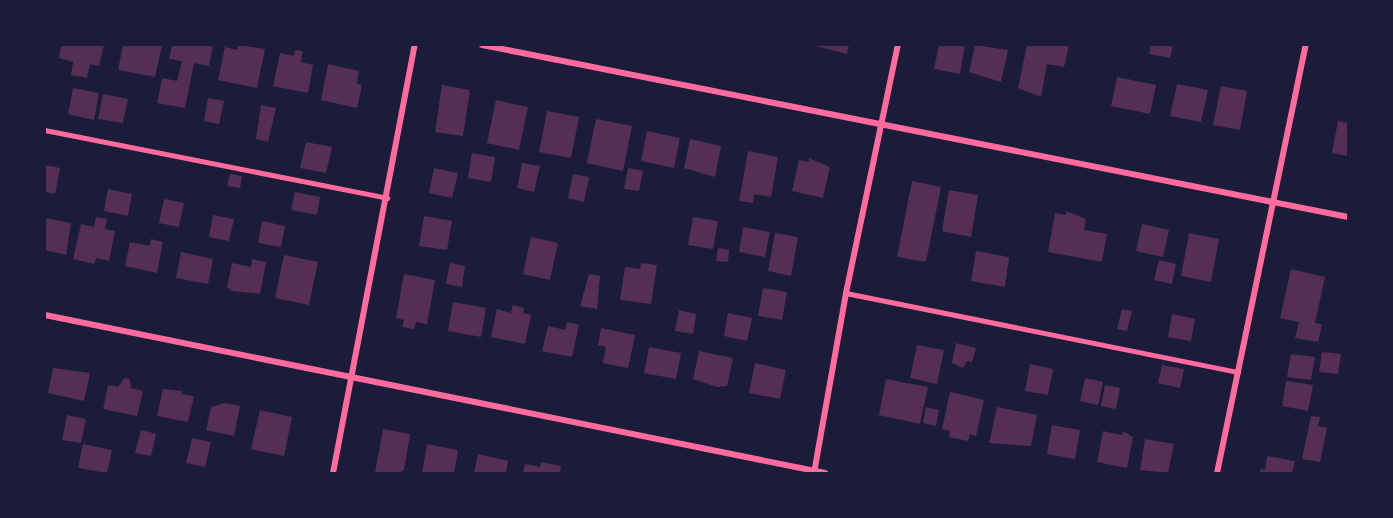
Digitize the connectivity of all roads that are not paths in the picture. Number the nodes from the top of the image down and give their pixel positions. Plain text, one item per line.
1 (416, 45) edge
2 (482, 45) edge
3 (898, 45) edge
4 (1306, 45) edge
5 (882, 124) junction
6 (45, 130) edge
7 (387, 199) junction
8 (1273, 204) junction
9 (1348, 217) edge
10 (846, 293) junction
11 (45, 315) edge
12 (1238, 372) junction
13 (353, 378) junction
14 (814, 472) edge
15 (333, 473) edge
16 (825, 473) edge
17 (1217, 473) edge

1 - 7 street
2 - 5 street
3 - 5 street
4 - 8 street
5 - 8 street
5 - 10 street
6 - 7 lane
7 - 13 street
8 - 9 street
8 - 12 street
10 - 12 lane
10 - 14 street
11 - 13 street
12 - 17 street
13 - 14 street
13 - 15 street
14 - 16 street

